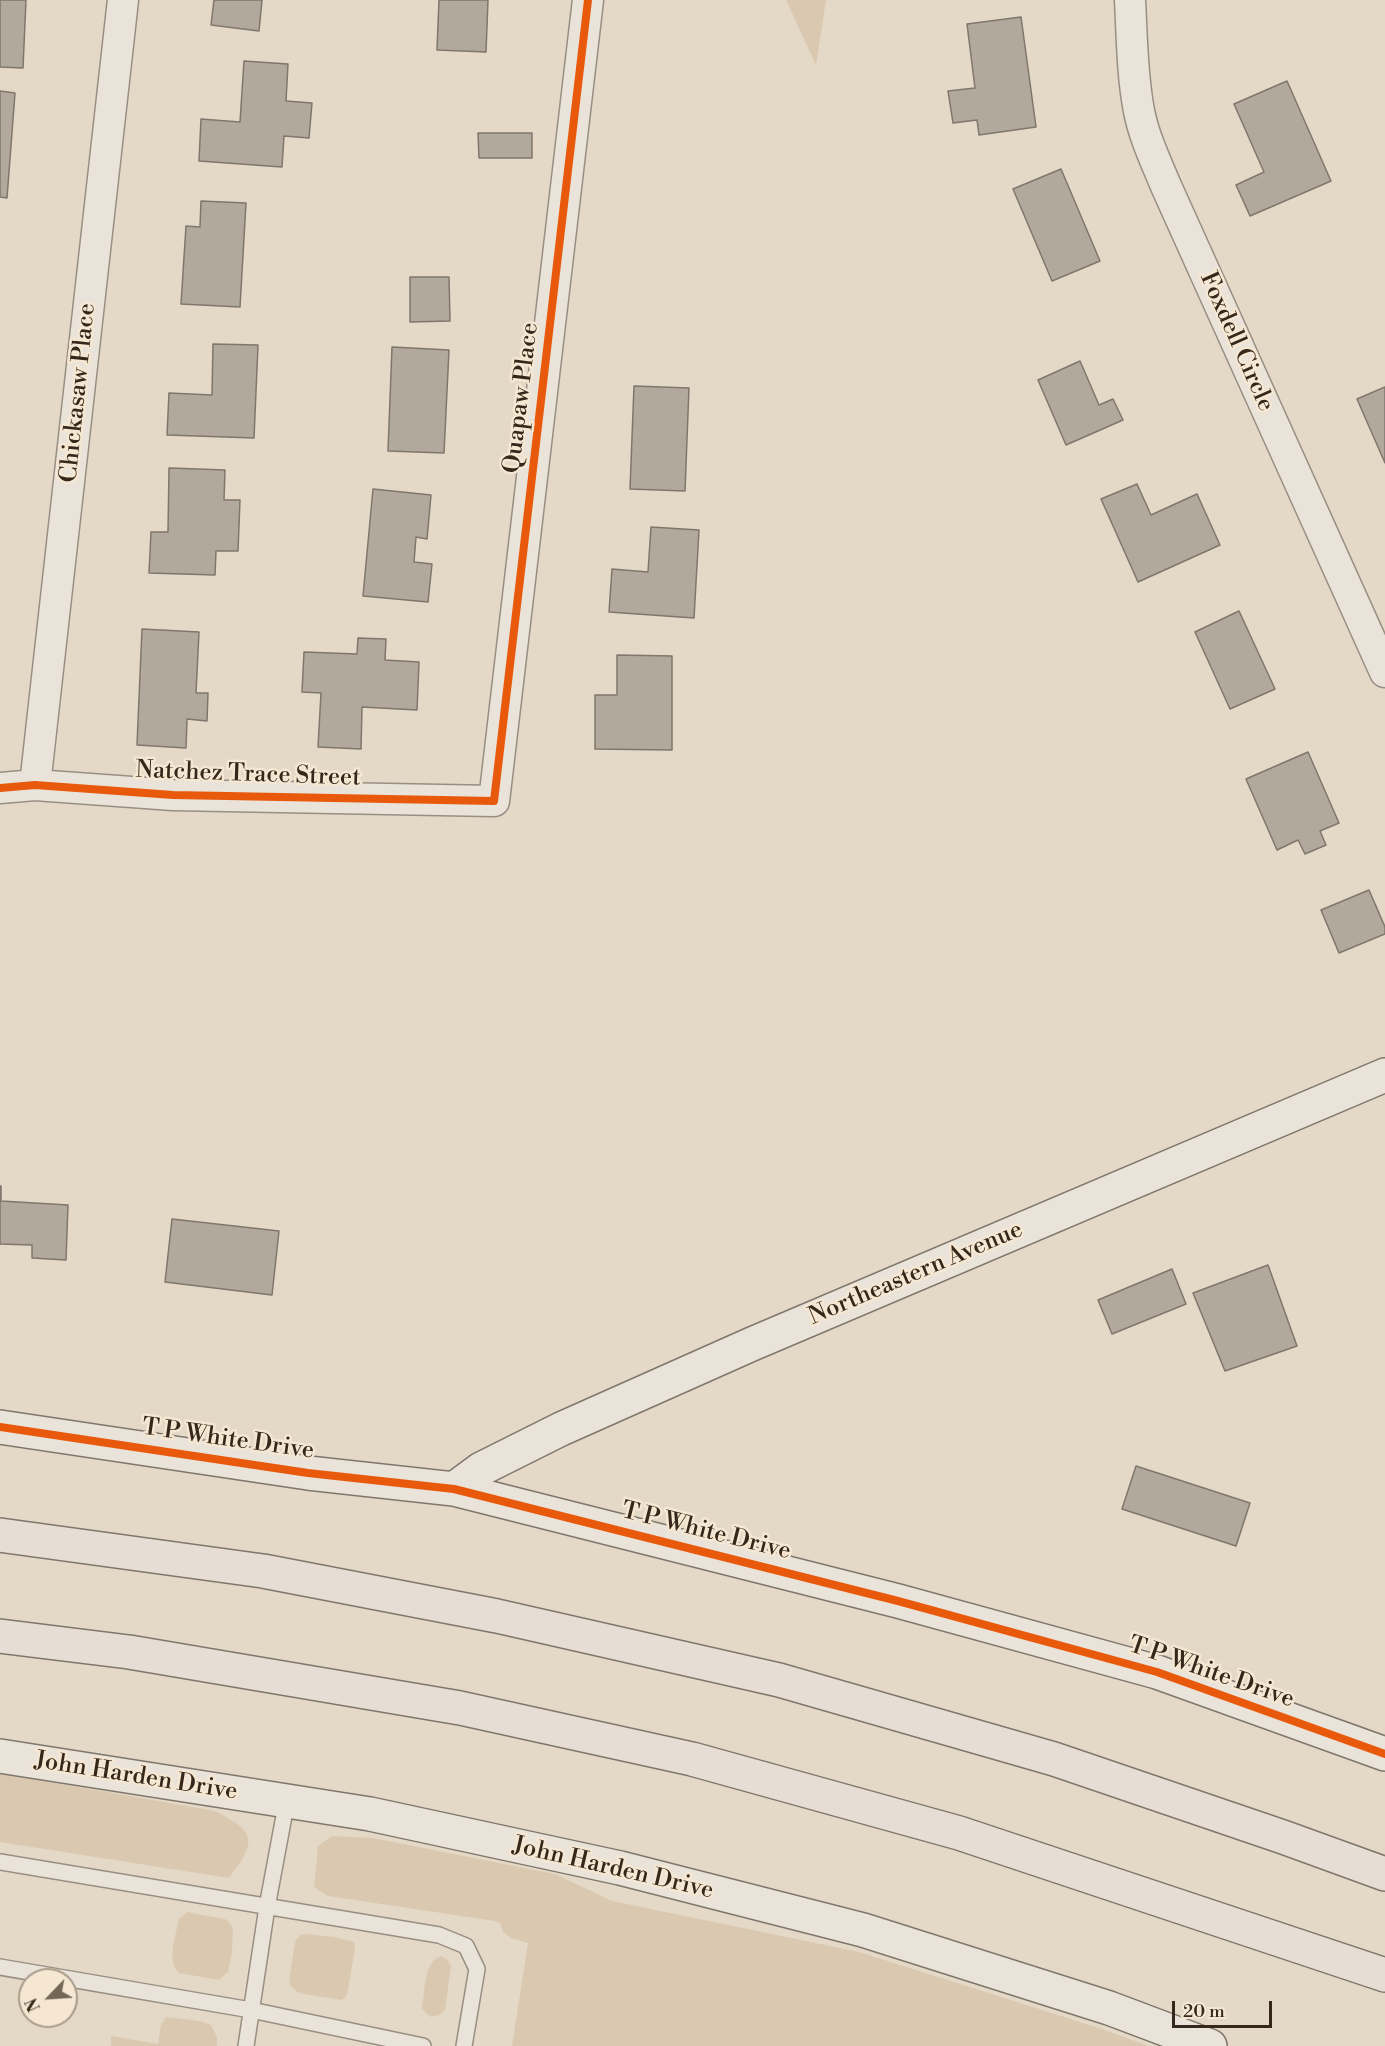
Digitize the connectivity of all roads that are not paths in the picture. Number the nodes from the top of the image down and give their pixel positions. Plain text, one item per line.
1 (123, 0) edge
2 (588, 0) edge
3 (1130, 0) edge
4 (1385, 672) edge
5 (35, 785) junction
6 (0, 788) edge
7 (494, 801) joint
8 (1385, 1075) edge
9 (0, 1427) edge
10 (454, 1489) junction
11 (0, 1535) edge
12 (0, 1636) edge
13 (1385, 1754) edge
14 (0, 1756) edge
15 (287, 1800) junction
16 (0, 1862) edge
17 (1385, 1874) edge
18 (267, 1907) junction
19 (0, 1967) edge
20 (1385, 1975) edge
21 (251, 2010) junction
22 (246, 2046) edge
23 (423, 2046) edge
24 (464, 2046) edge
25 (1210, 2046) edge

1 - 5 street, Chickasaw Place
2 - 7 street, Quapaw Place
3 - 4 street, Foxdell Circle
5 - 6 street, Natchez Trace Street
5 - 7 street, Natchez Trace Street
8 - 10 street, Northeastern Avenue
9 - 10 street, T P White Drive
10 - 13 street, T P White Drive
11 - 17 highway
12 - 20 highway
14 - 15 street, John Harden Drive
15 - 18 lane
15 - 25 street, John Harden Drive
16 - 18 lane
18 - 21 lane
18 - 24 lane
19 - 21 lane
21 - 22 lane
21 - 23 lane

